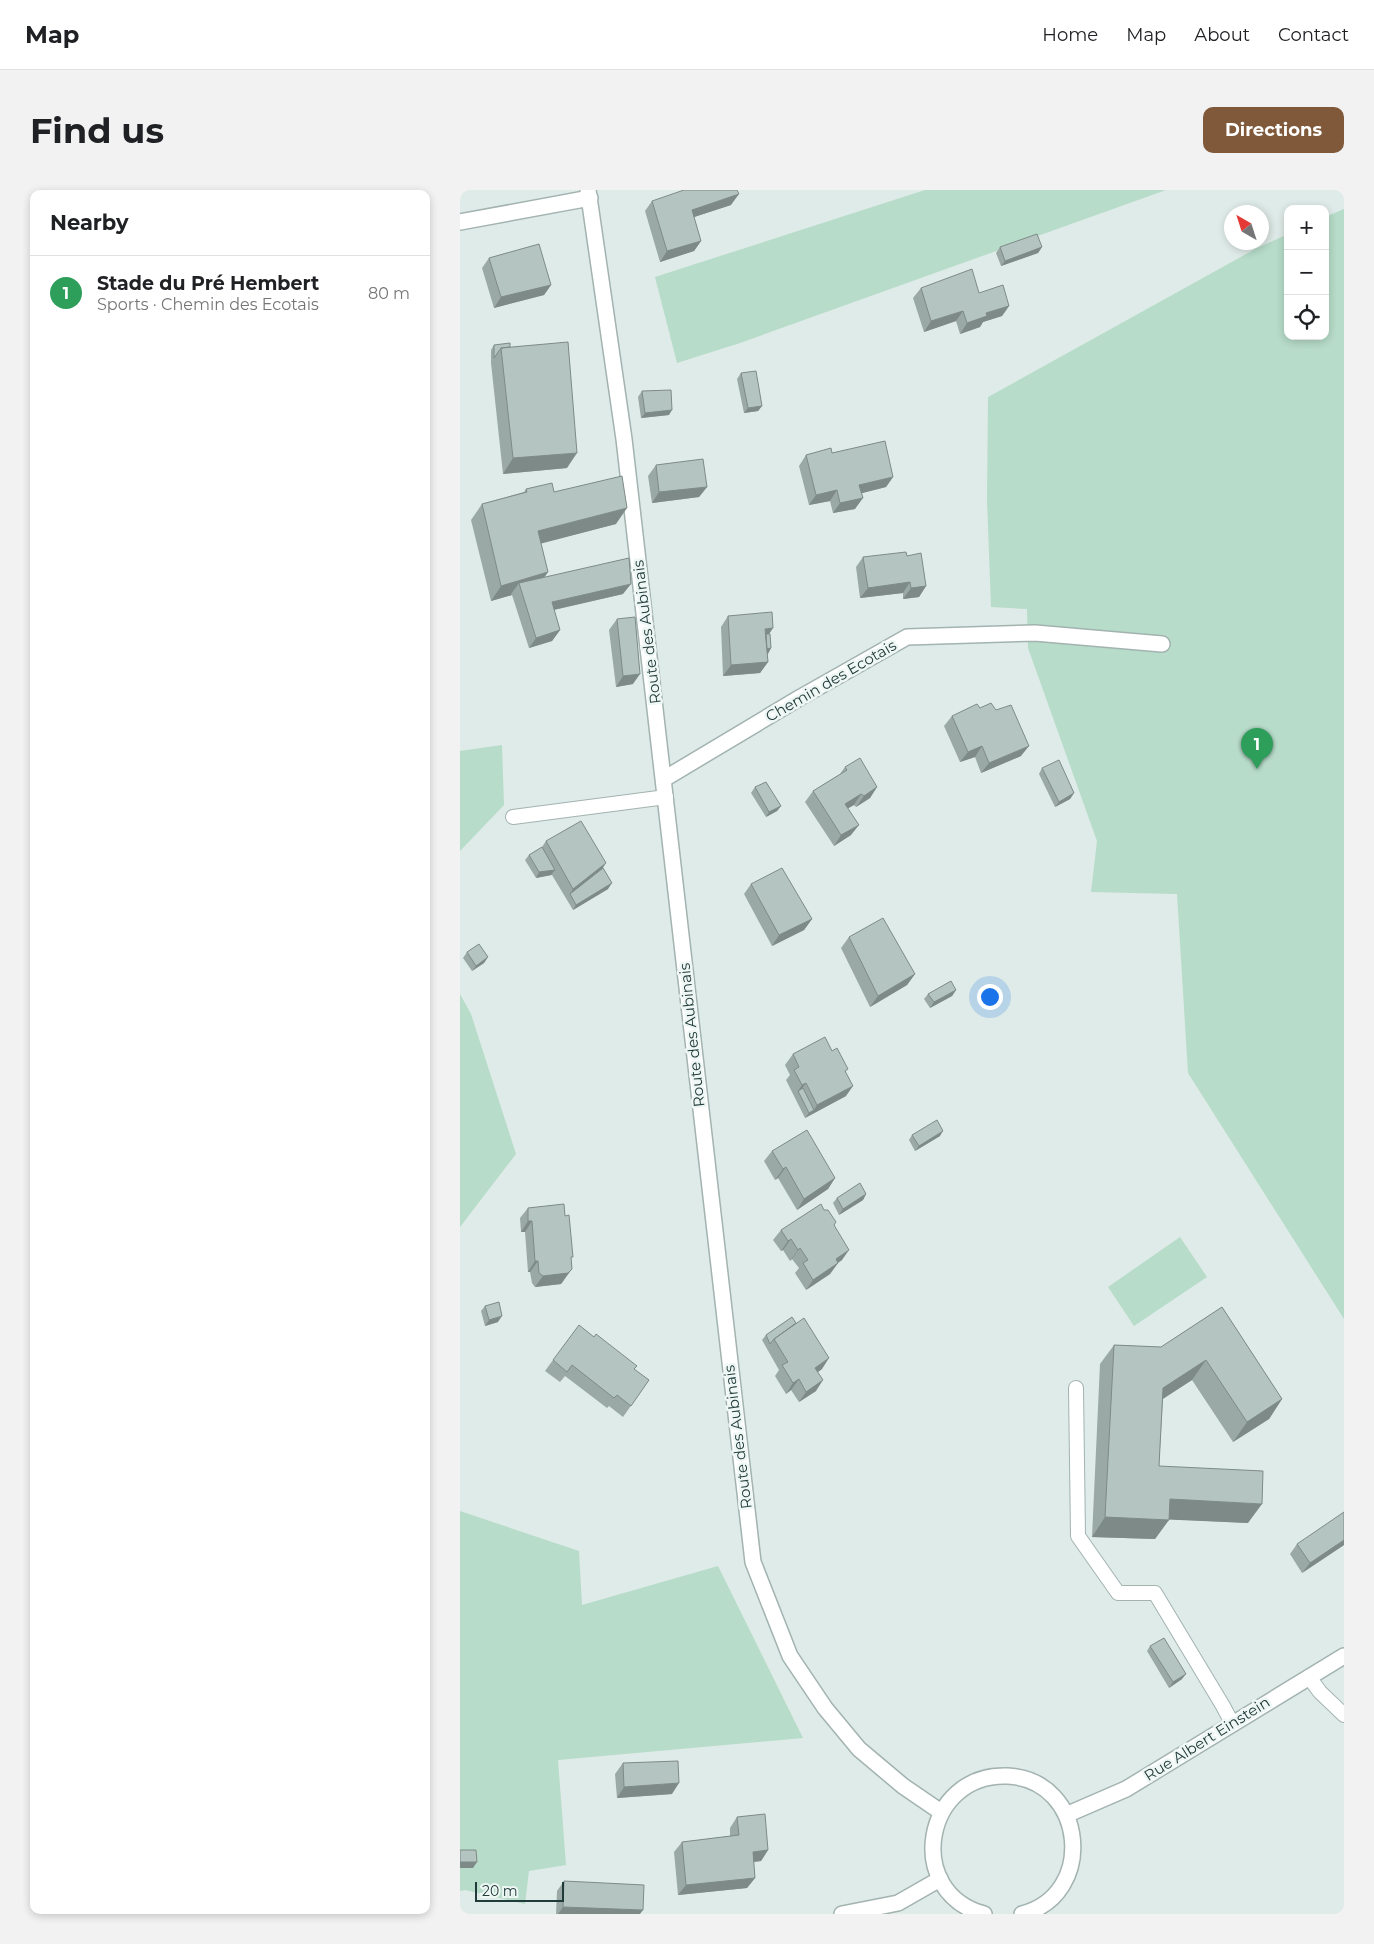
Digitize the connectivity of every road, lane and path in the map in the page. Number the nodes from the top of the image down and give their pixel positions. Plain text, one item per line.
1 (589, 194) edge
2 (460, 222) edge
3 (1162, 644) dead end
4 (664, 779) junction
5 (666, 797) junction
6 (513, 818) dead end
7 (1076, 1388) dead end
8 (1344, 1656) edge
9 (1309, 1677) junction
10 (1344, 1715) edge
11 (1232, 1723) junction
12 (941, 1812) junction
13 (1066, 1815) junction
14 (940, 1879) junction
15 (1047, 1909) edge
16 (976, 1913) edge
17 (842, 1914) edge
18 (1022, 1914) edge

1 - 2 street
1 - 4 street, Route des Aubinais
3 - 4 street, Chemin des Ecotais
4 - 5 street, Route des Aubinais
5 - 6 lane
5 - 12 street, Route des Aubinais
7 - 11 lane
8 - 9 street, Rue Albert Einstein
9 - 10 lane
9 - 11 street, Rue Albert Einstein
11 - 13 street, Rue Albert Einstein
12 - 13 street
12 - 14 street
13 - 15 street
14 - 16 street
14 - 17 street
15 - 18 street

